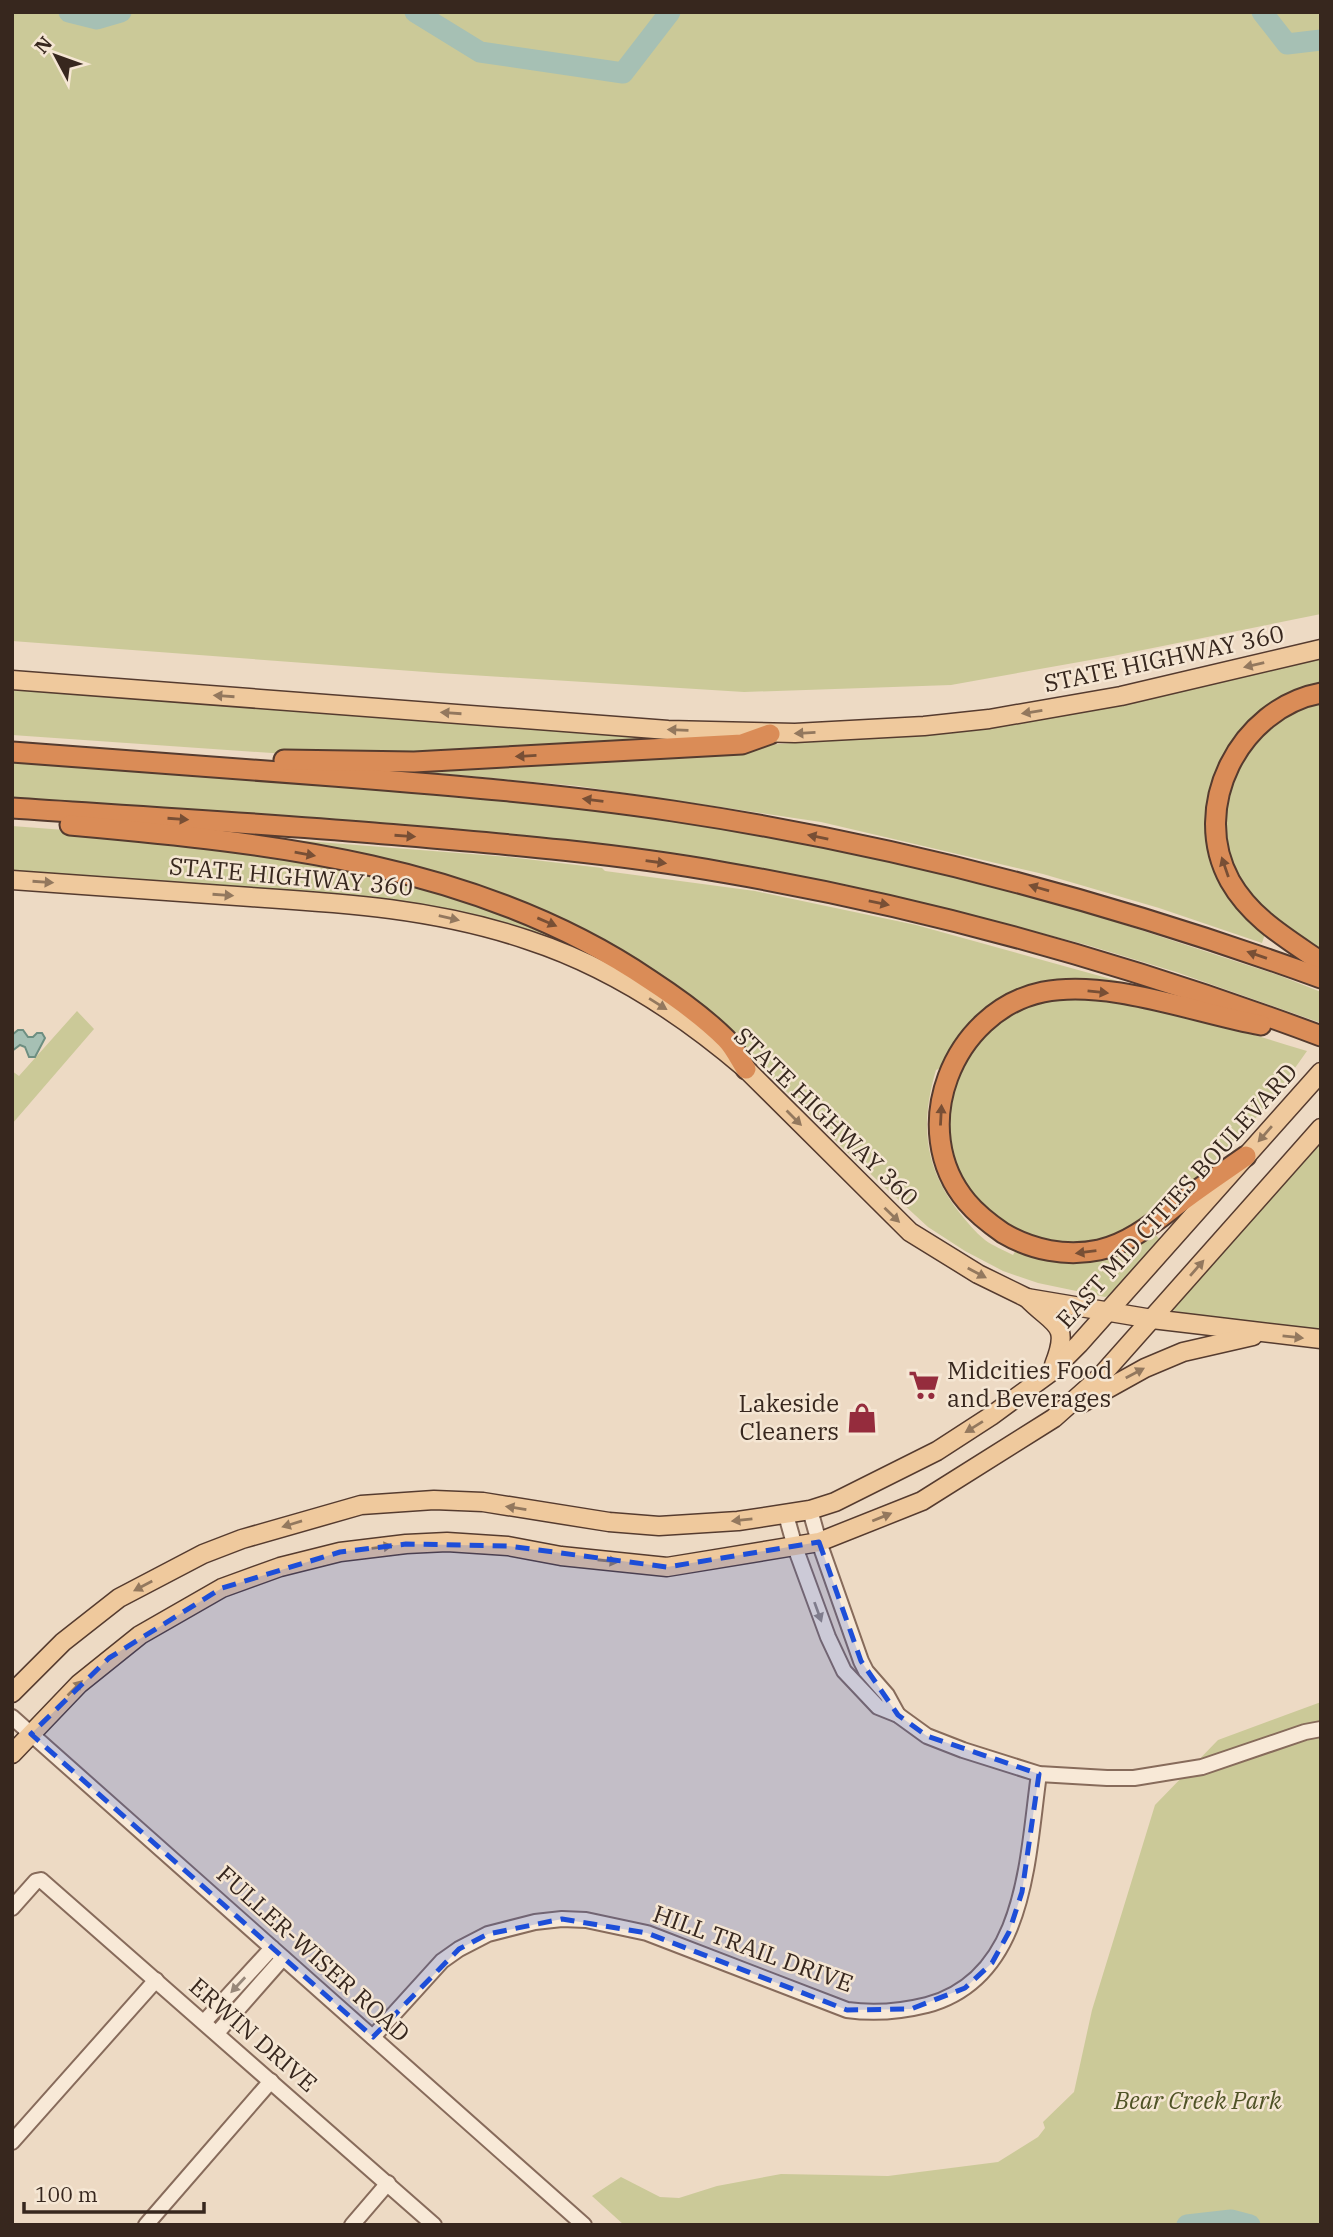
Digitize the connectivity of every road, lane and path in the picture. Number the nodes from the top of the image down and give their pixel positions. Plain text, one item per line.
1 (1321, 649) edge
2 (12, 680) edge
3 (1321, 693) edge
4 (770, 734) junction
5 (12, 743) edge
6 (12, 752) edge
7 (12, 808) edge
8 (12, 820) edge
9 (12, 880) edge
10 (1321, 962) edge
11 (1321, 978) edge
12 (1319, 1035) edge
13 (746, 1069) junction
14 (1321, 1072) edge
15 (1317, 1132) edge
16 (1246, 1156) junction
17 (1027, 1298) junction
18 (1108, 1312) junction
19 (1152, 1319) junction
20 (1265, 1334) junction
21 (1321, 1339) edge
22 (1051, 1372) junction
23 (1054, 1418) junction
24 (810, 1510) junction
25 (786, 1514) junction
26 (819, 1542) junction
27 (795, 1547) junction
28 (12, 1693) edge
29 (898, 1715) junction
30 (12, 1717) edge
31 (1321, 1729) edge
32 (31, 1734) junction
33 (12, 1754) edge
34 (1039, 1774) junction
35 (12, 1908) edge
36 (278, 1953) junction
37 (156, 1980) junction
38 (204, 2022) junction
39 (217, 2034) junction
40 (373, 2037) junction
41 (271, 2081) junction
42 (12, 2142) edge
43 (387, 2183) junction
44 (146, 2225) edge
45 (352, 2225) edge
46 (434, 2225) edge
47 (584, 2225) edge

1 -> 4 main road, STATE HIGHWAY 360
4 -> 2 main road, STATE HIGHWAY 360
10 -> 3 highway
4 -> 5 highway
11 -> 6 highway
7 -> 12 highway
8 -> 13 highway
9 -> 13 main road, STATE HIGHWAY 360
16 -> 12 highway
13 -> 17 main road, STATE HIGHWAY 360
14 -> 16 main road, EAST MID CITIES BOULEVARD
19 -> 15 main road
16 - 18 main road, EAST MID CITIES BOULEVARD
17 - 18 main road, STATE HIGHWAY 360
17 - 22 main road
18 - 19 main road, STATE HIGHWAY 360
18 - 22 main road, EAST MID CITIES BOULEVARD
19 - 20 main road, STATE HIGHWAY 360
19 - 23 main road
20 -> 21 main road, STATE HIGHWAY 360
23 -> 20 main road
22 -> 24 main road, EAST MID CITIES BOULEVARD
26 -> 23 main road
24 - 25 main road, EAST MID CITIES BOULEVARD
24 - 26 street
25 - 27 street
25 -> 28 main road, EAST MID CITIES BOULEVARD
26 - 27 main road
26 - 29 street
27 -> 29 street
32 -> 27 main road
29 - 34 street
30 - 32 street, FULLER-WISER ROAD
31 - 34 street
32 - 33 main road
32 - 36 street, FULLER-WISER ROAD
34 - 40 street, HILL TRAIL DRIVE
35 - 37 street, ERWIN DRIVE
36 -> 38 street
36 - 39 street
36 - 40 street, FULLER-WISER ROAD
37 - 38 street, ERWIN DRIVE
37 - 42 street
38 - 39 street, ERWIN DRIVE
39 - 41 street, ERWIN DRIVE
40 - 47 street, FULLER-WISER ROAD
41 - 43 street, ERWIN DRIVE
41 - 44 street
43 - 45 street
43 - 46 street, ERWIN DRIVE

